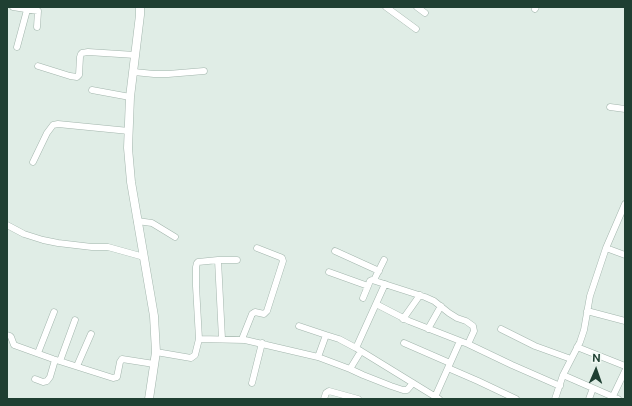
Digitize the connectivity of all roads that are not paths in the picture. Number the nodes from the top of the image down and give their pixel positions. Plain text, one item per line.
1 (13, 7) edge
2 (140, 7) edge
3 (386, 7) edge
4 (417, 7) edge
5 (27, 10) junction
6 (425, 13) dead end
7 (37, 27) dead end
8 (416, 29) dead end
9 (17, 47) dead end
10 (135, 55) junction
11 (38, 66) dead end
12 (204, 71) dead end
13 (134, 72) junction
14 (92, 90) dead end
15 (130, 97) junction
16 (610, 107) dead end
17 (625, 109) edge
18 (129, 131) junction
19 (33, 162) dead end
20 (625, 204) edge
21 (137, 221) junction
22 (7, 225) edge
23 (175, 236) dead end
24 (257, 248) dead end
25 (606, 248) junction
26 (335, 251) dead end
27 (625, 255) edge
28 (144, 257) junction
29 (218, 260) junction
30 (237, 260) dead end
31 (384, 260) dead end
32 (379, 270) junction
33 (329, 272) dead end
34 (374, 280) junction
35 (385, 284) junction
36 (368, 286) junction
37 (420, 295) junction
38 (363, 298) dead end
39 (376, 304) junction
40 (441, 306) junction
41 (587, 311) junction
42 (54, 312) dead end
43 (404, 319) junction
44 (75, 320) dead end
45 (625, 321) edge
46 (299, 326) dead end
47 (428, 329) junction
48 (501, 329) dead end
49 (7, 334) edge
50 (91, 334) dead end
51 (326, 335) junction
52 (199, 339) junction
53 (222, 339) junction
54 (242, 340) junction
55 (460, 341) junction
56 (262, 344) junction
57 (404, 344) dead end
58 (468, 344) junction
59 (577, 347) junction
60 (358, 350) junction
61 (156, 352) junction
62 (38, 353) junction
63 (318, 357) junction
64 (572, 359) junction
65 (58, 360) junction
66 (154, 364) junction
67 (449, 365) junction
68 (77, 366) junction
69 (625, 366) edge
70 (350, 369) junction
71 (625, 371) edge
72 (563, 375) junction
73 (35, 379) dead end
74 (252, 383) dead end
75 (413, 383) junction
76 (560, 386) junction
77 (593, 388) junction
78 (437, 398) edge
79 (616, 398) edge
80 (149, 399) edge
81 (324, 399) edge
82 (358, 399) edge
83 (516, 399) edge
84 (555, 399) edge
85 (589, 399) edge

1 - 5 street
2 - 10 street
3 - 8 street
4 - 6 street
5 - 7 street
5 - 9 street
10 - 11 street
10 - 13 street
12 - 13 street
13 - 15 street
14 - 15 street
15 - 18 street
16 - 17 street
18 - 19 street
18 - 21 street
20 - 25 street
21 - 23 street
21 - 28 street
22 - 28 street
24 - 54 street
25 - 27 street
25 - 41 street
26 - 32 street
28 - 61 street
29 - 30 street
29 - 52 street
29 - 53 street
31 - 32 street
32 - 34 street
33 - 36 street
34 - 35 street
34 - 36 street
35 - 37 street
35 - 39 street
36 - 38 street
37 - 40 street
37 - 43 street
39 - 43 street
39 - 60 street
40 - 47 street
40 - 58 street
41 - 45 street
41 - 59 street
42 - 62 street
43 - 47 street
44 - 65 street
46 - 51 street
47 - 55 street
48 - 64 street
49 - 62 street
50 - 68 street
51 - 60 street
51 - 63 street
52 - 53 street
52 - 61 street
53 - 54 street
54 - 56 street
55 - 58 street
55 - 67 street
56 - 63 street
56 - 74 street
57 - 67 street
58 - 76 street
59 - 64 street
59 - 69 street
60 - 70 street
60 - 75 street
61 - 66 street
62 - 65 street
63 - 70 street
64 - 72 street
65 - 68 street
65 - 73 street
66 - 68 street
66 - 80 street
67 - 78 street
67 - 83 street
70 - 75 street
71 - 79 street
72 - 76 street
72 - 77 street
75 - 78 street
76 - 84 street
77 - 79 street
77 - 85 street
81 - 82 street

